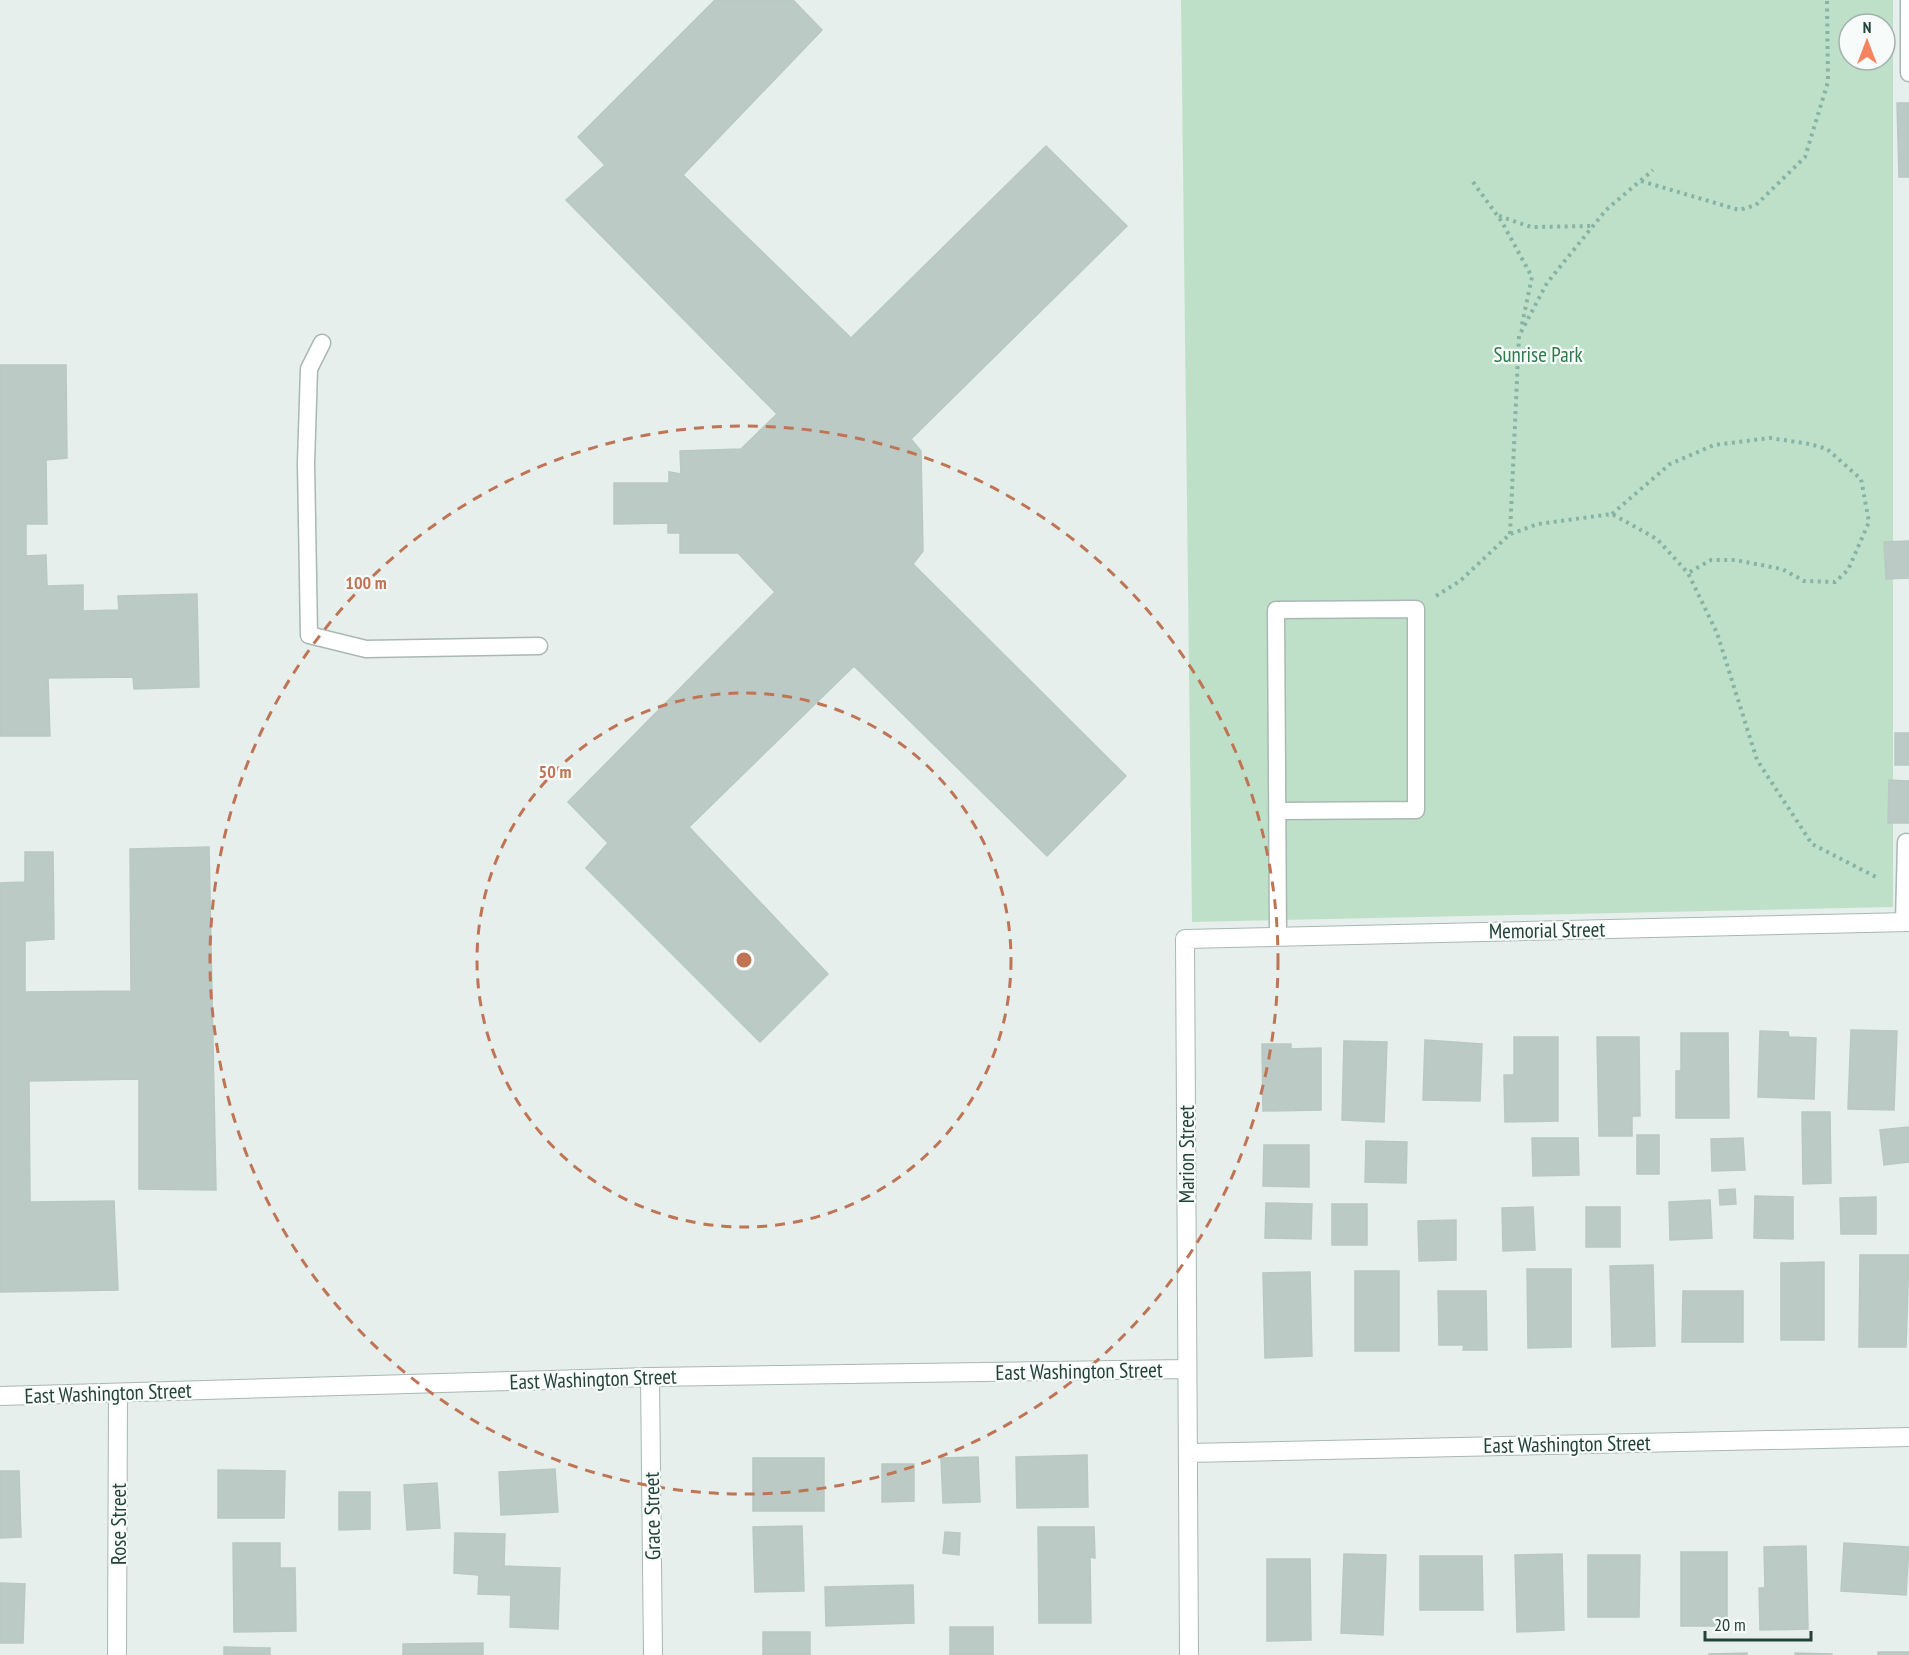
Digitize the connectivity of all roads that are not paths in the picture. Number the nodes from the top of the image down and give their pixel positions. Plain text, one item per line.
1 (1909, 0) edge
2 (1909, 73) edge
3 (322, 343) dead end
4 (539, 646) dead end
5 (1277, 811) junction
6 (1906, 842) dead end
7 (1907, 922) edge
8 (1278, 936) junction
9 (1185, 939) joint
10 (1187, 1370) junction
11 (650, 1377) junction
12 (118, 1393) junction
13 (0, 1396) edge
14 (1909, 1437) edge
15 (1188, 1453) junction
16 (117, 1655) edge
17 (653, 1655) edge
18 (1189, 1655) edge

1 - 2 lane
3 - 4 lane
5 - 5 lane
5 - 8 lane
6 - 7 lane
7 - 8 street, Memorial Street
8 - 9 street, Memorial Street
9 - 10 street, Marion Street
10 - 11 street, East Washington Street
10 - 15 street, Marion Street
11 - 12 street, East Washington Street
11 - 17 street, Grace Street
12 - 13 street, East Washington Street
12 - 16 street, Rose Street
14 - 15 street, East Washington Street
15 - 18 street

